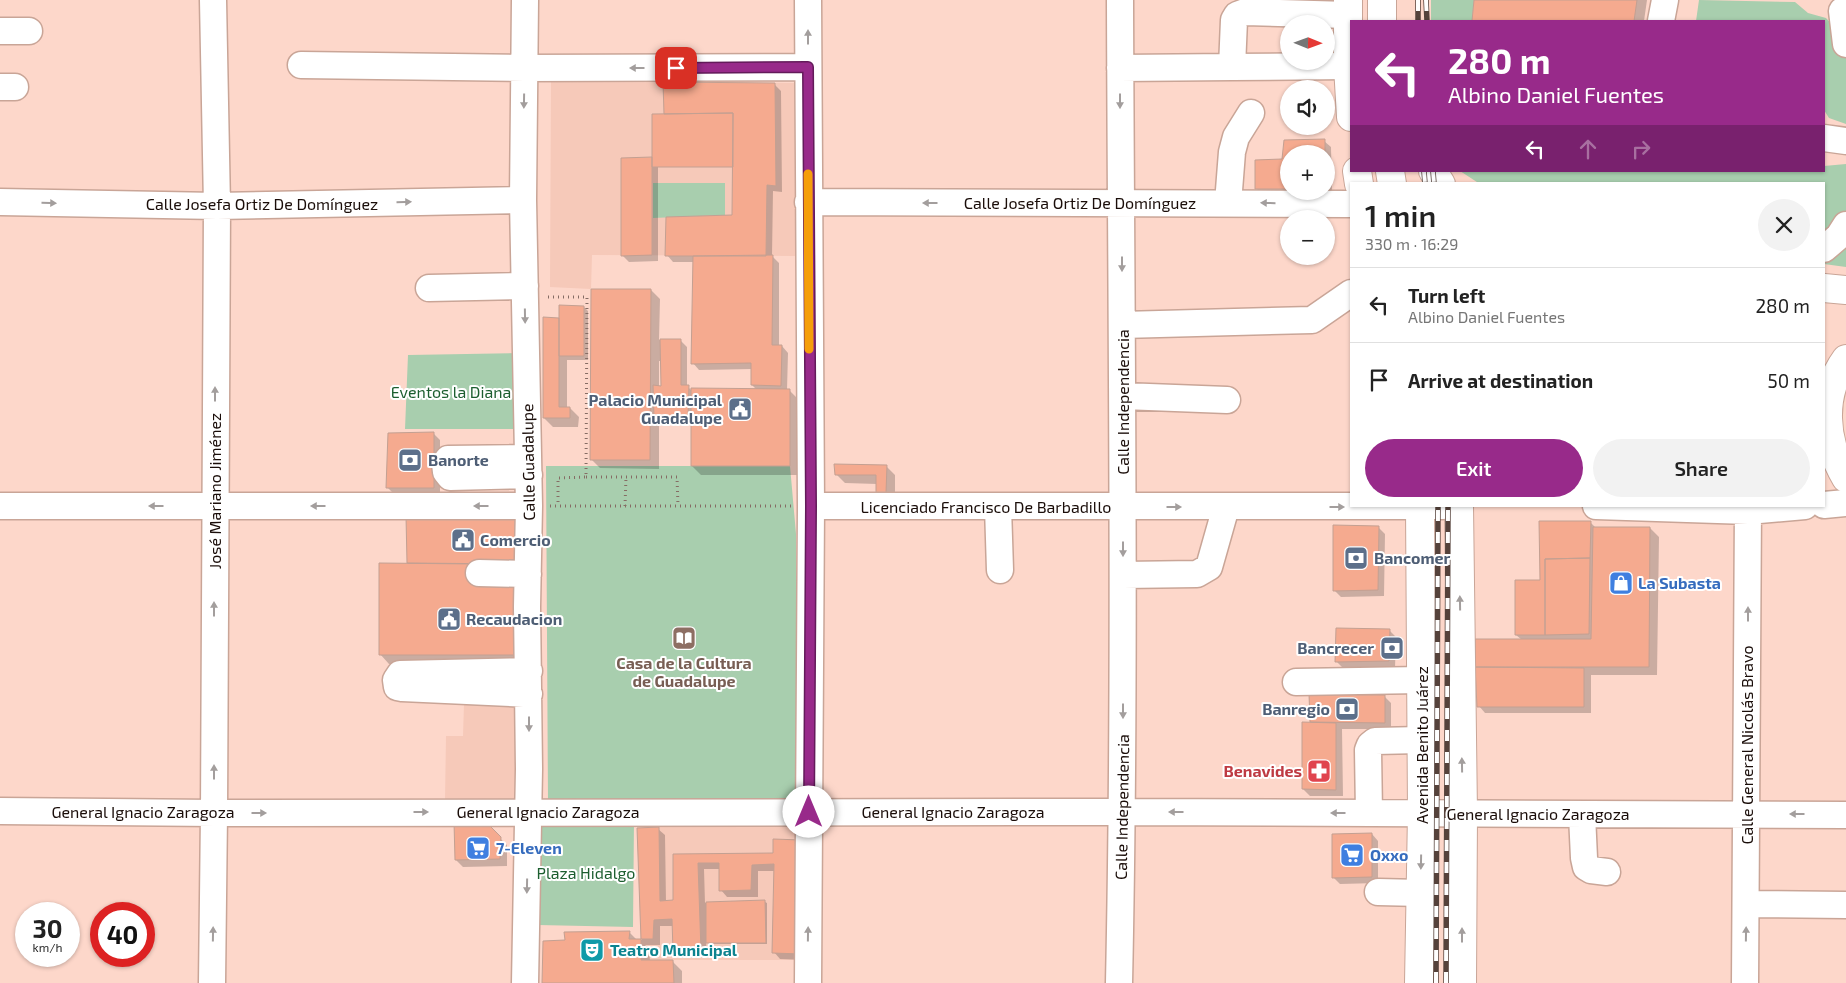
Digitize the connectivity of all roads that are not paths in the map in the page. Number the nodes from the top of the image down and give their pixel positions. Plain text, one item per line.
1 (213, 0) edge
2 (525, 0) edge
3 (808, 0) edge
4 (1120, 0) edge
5 (1382, 0) edge
6 (1665, 0) edge
7 (1277, 6) edge
8 (1348, 7) edge
9 (1840, 9) edge
10 (1382, 20) edge
11 (1661, 20) edge
12 (0, 31) edge
13 (29, 31) dead end
14 (1846, 44) edge
15 (301, 65) dead end
16 (1348, 66) junction
17 (808, 67) junction
18 (1232, 67) junction
19 (524, 68) junction
20 (1120, 68) junction
21 (1350, 100) edge
22 (1250, 113) dead end
23 (1825, 138) edge
24 (1846, 141) edge
25 (523, 200) junction
26 (0, 202) edge
27 (808, 202) junction
28 (1228, 203) junction
29 (1121, 204) junction
30 (1350, 204) edge
31 (216, 206) junction
32 (1846, 225) edge
33 (1825, 248) edge
34 (429, 288) dead end
35 (1825, 288) edge
36 (1846, 290) edge
37 (536, 292) junction
38 (1350, 294) edge
39 (1825, 307) edge
40 (1846, 310) edge
41 (1122, 324) junction
42 (1846, 359) edge
43 (1122, 396) junction
44 (1226, 400) dead end
45 (1846, 478) edge
46 (1846, 503) edge
47 (1825, 505) edge
48 (0, 506) edge
49 (214, 506) junction
50 (529, 506) junction
51 (811, 506) junction
52 (1350, 506) edge
53 (998, 507) junction
54 (1123, 507) junction
55 (1226, 507) junction
56 (1420, 507) edge
57 (1459, 507) edge
58 (1647, 507) edge
59 (1786, 507) edge
60 (1748, 509) edge
61 (1000, 570) dead end
62 (479, 573) dead end
63 (528, 574) junction
64 (1123, 575) junction
65 (1422, 680) junction
66 (1296, 682) dead end
67 (1422, 740) junction
68 (0, 811) edge
69 (528, 812) junction
70 (809, 812) junction
71 (1123, 812) junction
72 (214, 813) junction
73 (1369, 813) junction
74 (1422, 813) junction
75 (1463, 814) junction
76 (1747, 814) junction
77 (1582, 815) junction
78 (1846, 815) edge
79 (1608, 872) dead end
80 (1378, 892) dead end
81 (1420, 893) junction
82 (1747, 904) junction
83 (1846, 905) edge
84 (212, 983) edge
85 (525, 983) edge
86 (808, 983) edge
87 (1119, 983) edge
88 (1419, 983) edge
89 (1462, 983) edge
90 (1746, 983) edge

1 - 31 street, José Mariano Jiménez
2 - 19 street, Calle Guadalupe
17 -> 3 street
4 - 20 street, Calle Independencia
5 - 10 main road
6 - 11 street
7 - 8 street
7 - 18 street
8 - 16 main road
9 - 14 street
12 - 13 street
15 - 19 street
16 - 18 street
16 - 21 main road
17 -> 19 street
17 - 27 street
18 - 20 street
19 -> 25 street, Calle Guadalupe
20 -> 29 street, Calle Independencia
22 - 28 street
23 - 24 street
31 -> 25 street, Calle Josefa Ortiz De Domínguez
25 - 37 street, Calle Guadalupe
26 -> 31 street, Calle Josefa Ortiz De Domínguez
29 -> 27 street, Calle Josefa Ortiz De Domínguez
27 - 51 street
28 - 29 street, Calle Josefa Ortiz De Domínguez
30 -> 28 street, Calle Josefa Ortiz De Domínguez
29 -> 41 street, Calle Independencia
49 -> 31 street, José Mariano Jiménez
32 - 33 street
34 - 37 street
35 - 36 main road
37 -> 50 street, Calle Guadalupe
38 - 41 street
39 - 40 main road
41 - 43 street, Calle Independencia
42 - 45 main road
43 - 44 street
43 - 54 street, Calle Independencia
46 - 47 street
49 -> 48 street
50 -> 49 street
72 -> 49 street, José Mariano Jiménez
50 - 63 street, Calle Guadalupe
51 - 53 street, Licenciado Francisco De Barbadillo
51 - 70 street
55 -> 52 street, Licenciado Francisco De Barbadillo
53 - 54 street, Licenciado Francisco De Barbadillo
53 - 61 street
54 -> 55 street, Licenciado Francisco De Barbadillo
54 -> 64 street, Calle Independencia
55 - 64 street
56 - 65 main road, Avenida Benito Juárez
75 -> 57 main road
58 - 60 street
59 - 60 street
76 -> 60 street, Calle General Nicolás Bravo
62 - 63 street
63 -> 69 street, Calle Guadalupe
64 -> 71 street, Calle Independencia
65 - 66 street
65 - 67 main road, Avenida Benito Juárez
67 - 73 street
67 - 74 main road, Avenida Benito Juárez
68 - 72 street, General Ignacio Zaragoza
69 - 70 street, General Ignacio Zaragoza
72 -> 69 street, General Ignacio Zaragoza
69 -> 85 street, Calle Guadalupe
70 - 71 street, General Ignacio Zaragoza
86 -> 70 street
73 -> 71 street, General Ignacio Zaragoza
71 - 87 street, Calle Independencia
84 -> 72 street, José Mariano Jiménez
73 - 74 street, General Ignacio Zaragoza
74 - 75 street, General Ignacio Zaragoza
74 -> 81 main road, Avenida Benito Juárez
75 - 77 street, General Ignacio Zaragoza
89 -> 75 main road
76 - 77 street, General Ignacio Zaragoza
78 -> 76 street, General Ignacio Zaragoza
76 - 82 street, Calle General Nicolás Bravo
77 - 79 street
80 - 81 street
81 - 88 main road, Avenida Benito Juárez
82 - 83 street
90 -> 82 street, Calle General Nicolás Bravo

